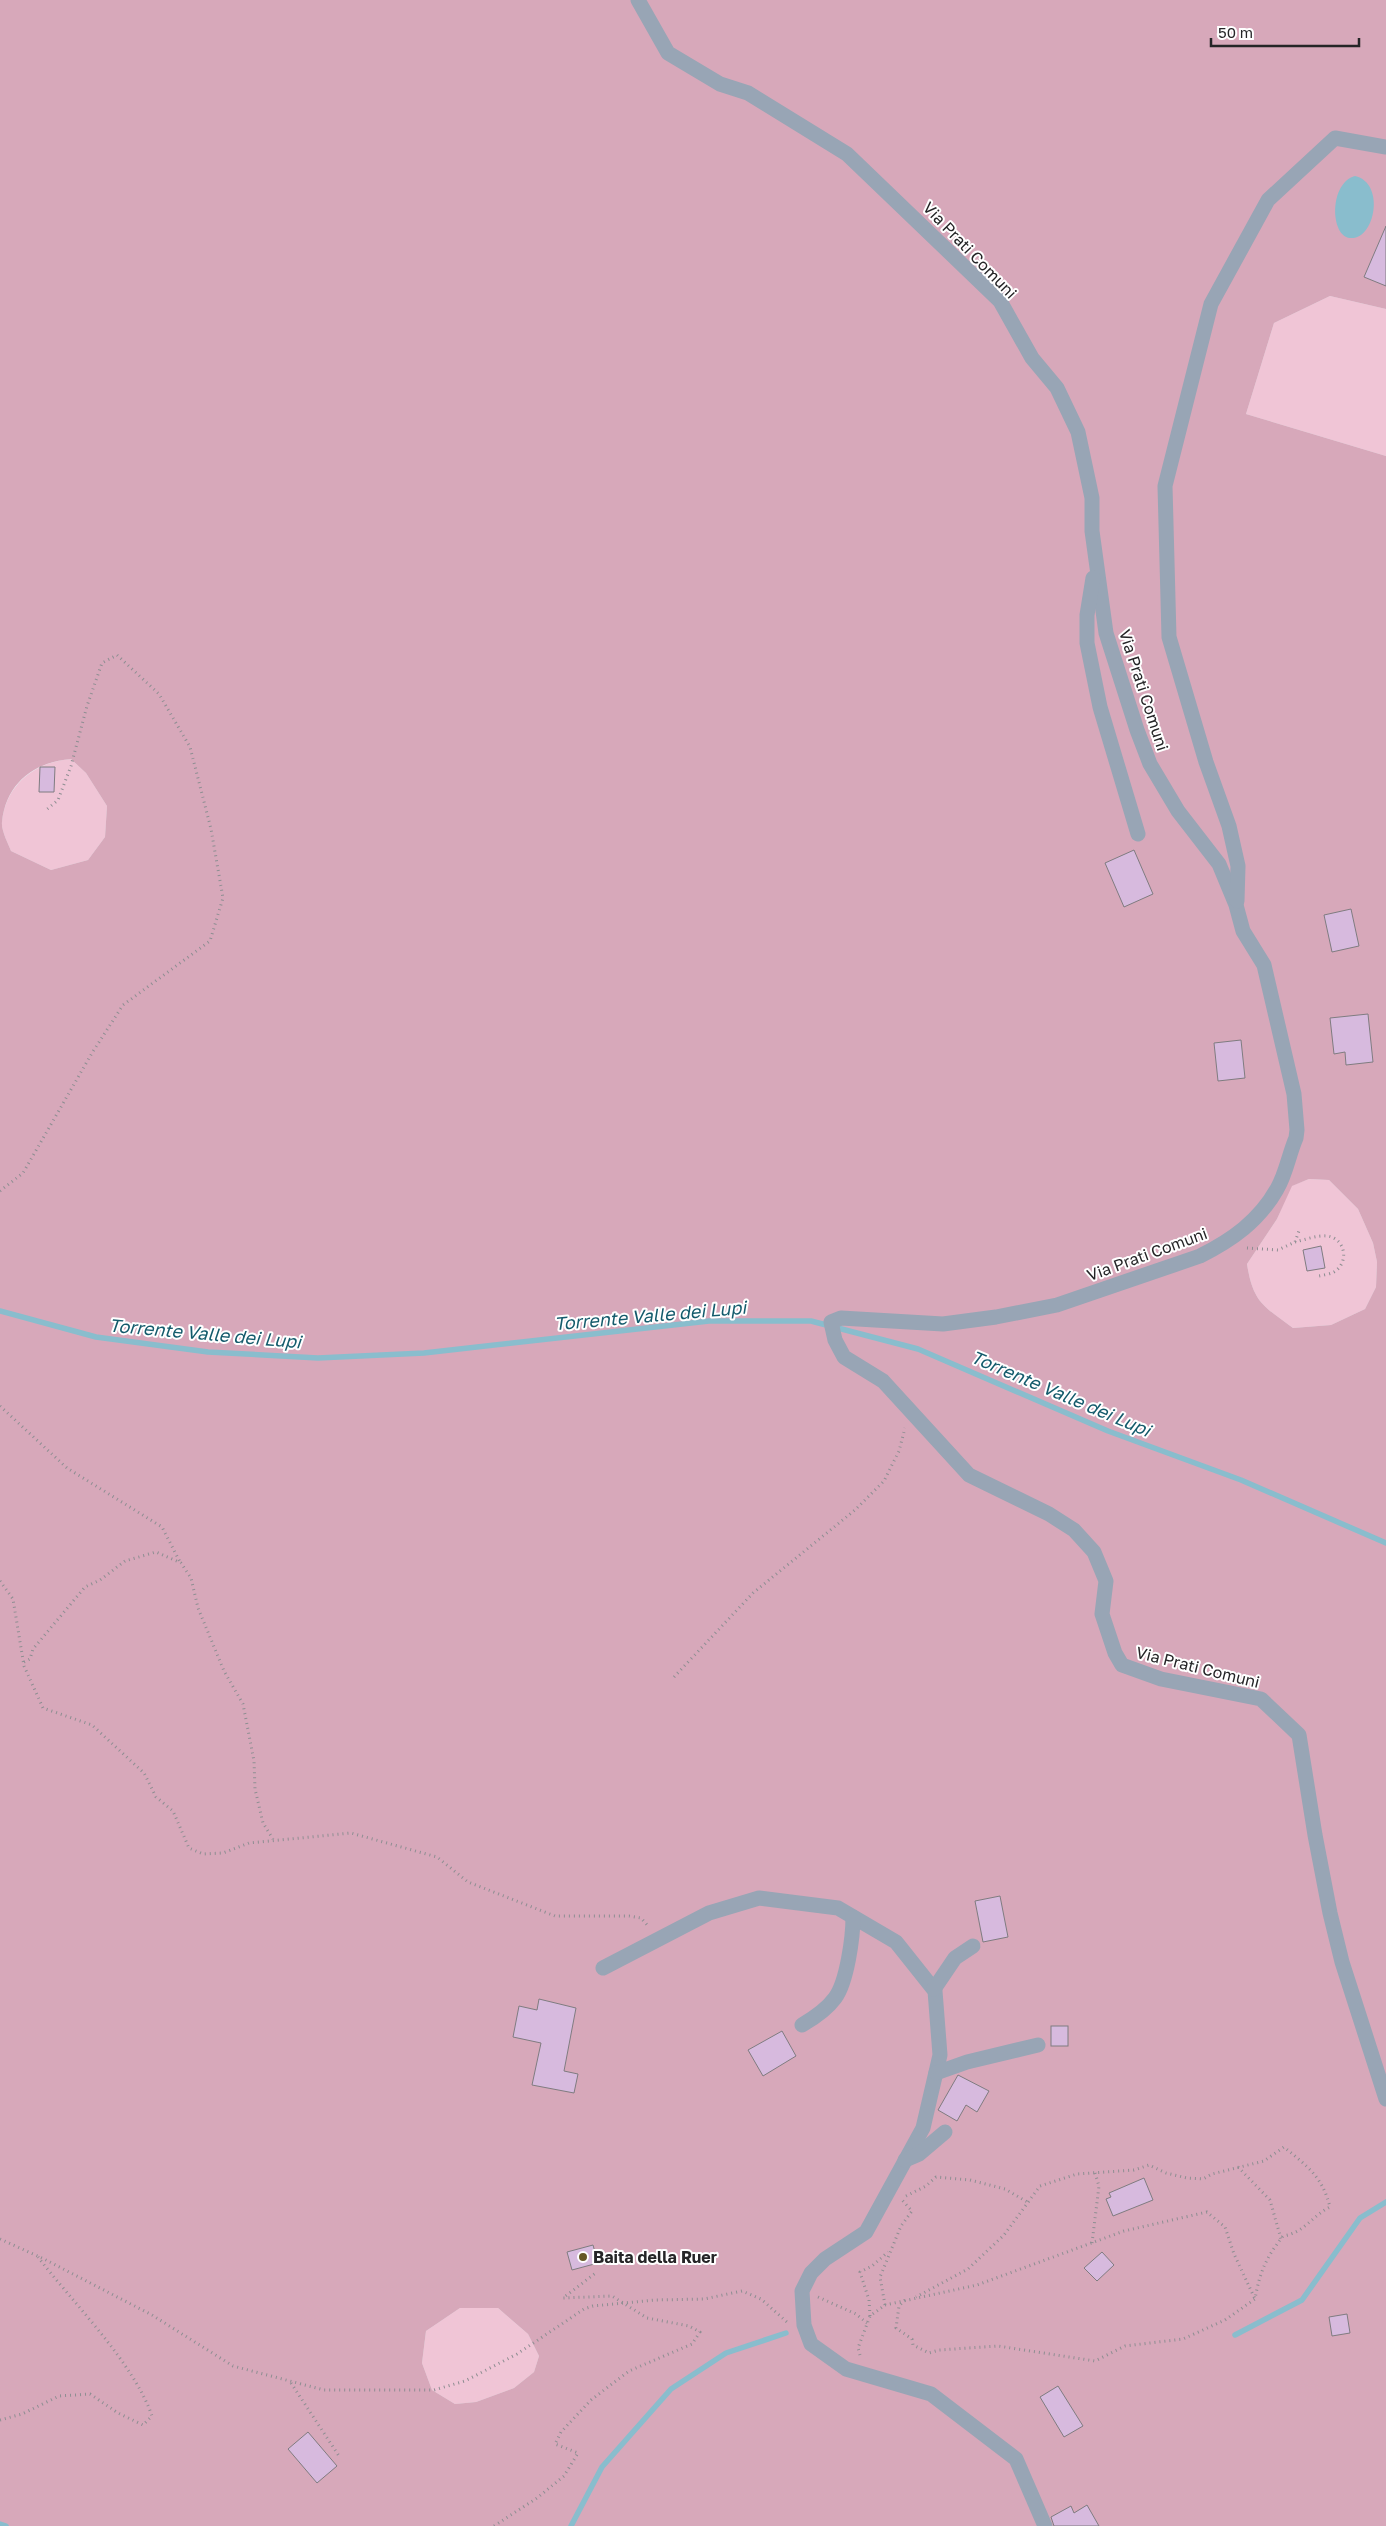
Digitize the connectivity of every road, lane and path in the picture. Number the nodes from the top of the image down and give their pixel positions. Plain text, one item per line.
1 (638, 0) edge
2 (1386, 147) edge
3 (1096, 560) junction
4 (45, 811) dead end
5 (1138, 834) dead end
6 (1236, 906) junction
7 (0, 1192) edge
8 (1300, 1228) dead end
9 (1295, 1242) junction
10 (1222, 1245) junction
11 (1319, 1276) dead end
12 (0, 1406) edge
13 (915, 1413) junction
14 (181, 1563) junction
15 (0, 1581) edge
16 (24, 1662) junction
17 (674, 1677) dead end
18 (273, 1839) junction
19 (853, 1917) junction
20 (647, 1924) dead end
21 (973, 1946) dead end
22 (603, 1968) dead end
23 (934, 1989) junction
24 (802, 2026) dead end
25 (1038, 2046) dead end
26 (936, 2073) junction
27 (1386, 2099) edge
28 (945, 2132) dead end
29 (905, 2160) junction
30 (1238, 2167) junction
31 (1095, 2173) junction
32 (1028, 2203) junction
33 (0, 2239) edge
34 (1281, 2239) junction
35 (1092, 2242) junction
36 (892, 2248) junction
37 (38, 2256) junction
38 (597, 2272) dead end
39 (802, 2294) junction
40 (916, 2297) junction
41 (1255, 2299) junction
42 (906, 2300) junction
43 (623, 2304) junction
44 (885, 2306) junction
45 (870, 2316) junction
46 (867, 2323) junction
47 (810, 2342) junction
48 (866, 2375) junction
49 (291, 2382) junction
50 (0, 2420) edge
51 (339, 2456) dead end
52 (494, 2526) edge
53 (1045, 2526) edge

1 - 3 street, Via Prati Comuni
2 - 6 street
3 - 5 street
3 - 6 street, Via Prati Comuni
4 - 7 path
6 - 10 street, Via Prati Comuni
8 - 9 path
9 - 10 path
9 - 11 path
10 - 13 street, Via Prati Comuni
12 - 14 path
13 - 17 path
13 - 27 street, Via Prati Comuni
14 - 16 path
14 - 18 path
15 - 16 path
16 - 18 path
18 - 20 path
19 - 22 street
19 - 23 street
19 - 24 street
21 - 23 street
23 - 26 street
25 - 26 street
26 - 29 street
28 - 29 street
29 - 39 street
30 - 31 path
30 - 34 path
30 - 34 path
31 - 32 path
31 - 35 path
32 - 36 path
32 - 40 path
33 - 37 path
34 - 41 path
35 - 40 path
35 - 41 path
36 - 44 path
36 - 45 path
37 - 49 path
37 - 50 path
38 - 43 path
39 - 46 path
39 - 47 street
40 - 42 path
41 - 42 path
42 - 44 path
43 - 47 path
43 - 49 path
43 - 52 path
44 - 45 path
45 - 46 path
46 - 48 path
47 - 48 street
48 - 53 street
49 - 51 path

